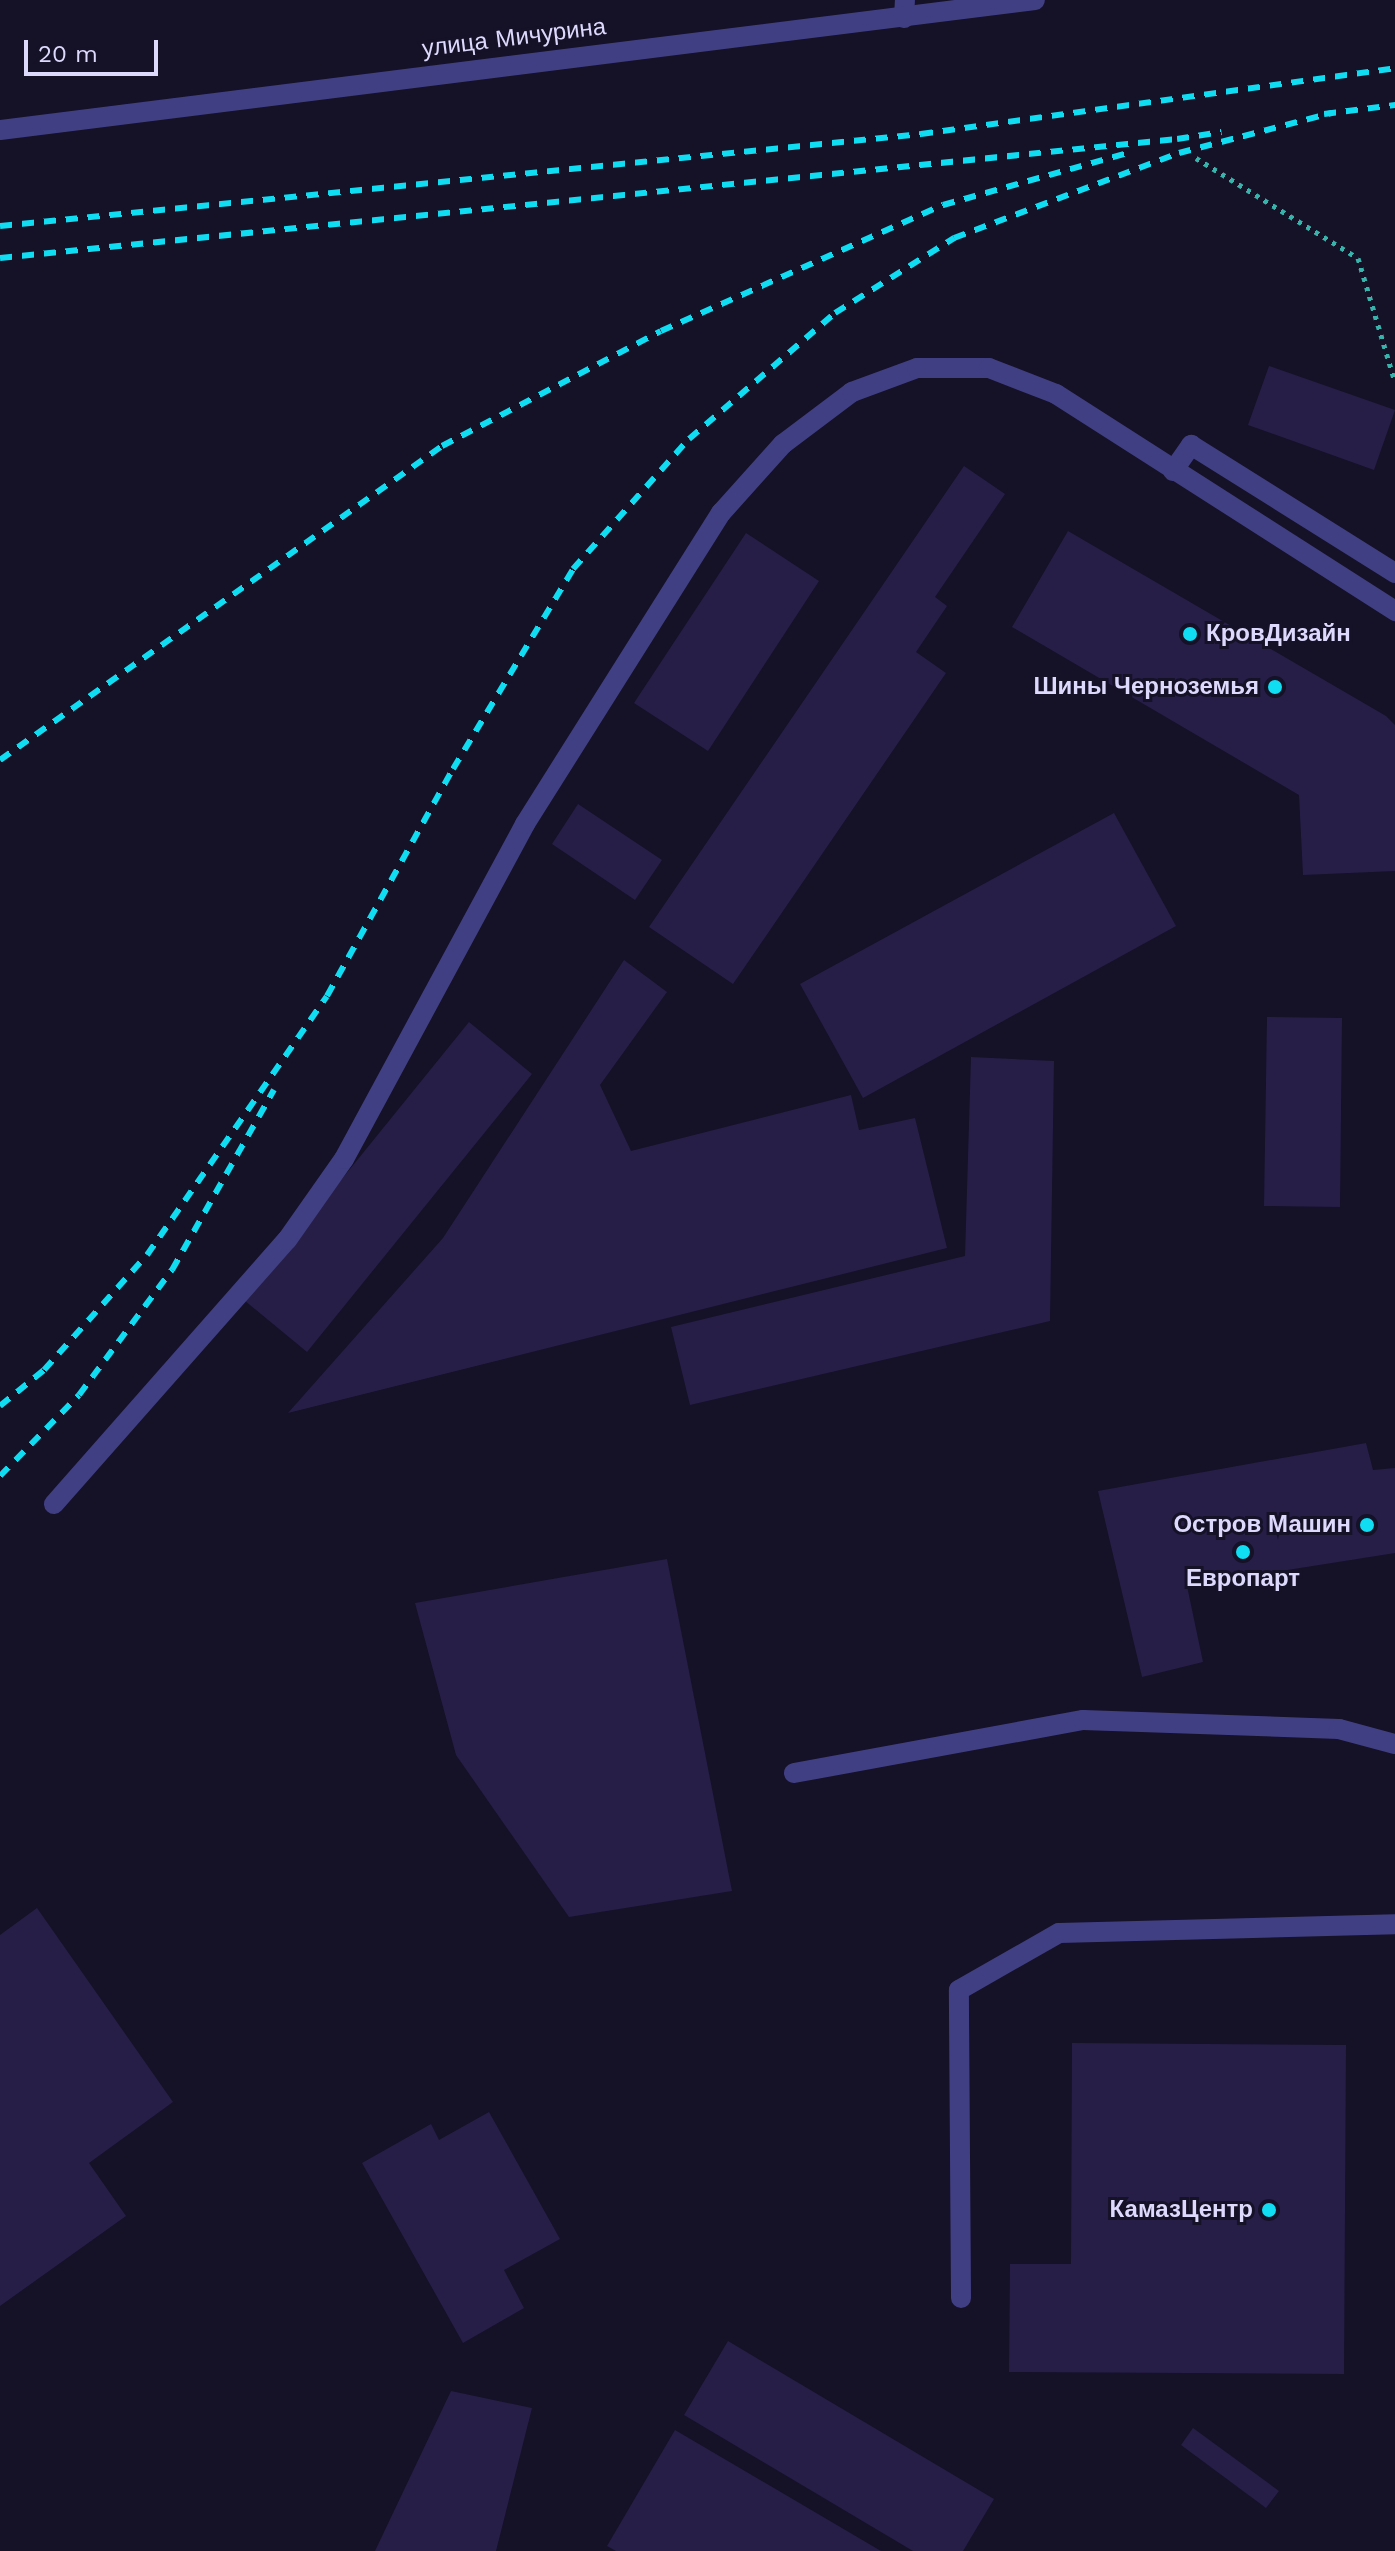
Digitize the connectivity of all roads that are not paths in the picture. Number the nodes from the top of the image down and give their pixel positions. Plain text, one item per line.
1 (1035, 0) edge
2 (904, 9) edge
3 (0, 130) edge
4 (1173, 471) junction
5 (1395, 573) edge
6 (1395, 611) edge
7 (54, 1504) dead end
8 (1395, 1744) edge
9 (794, 1773) dead end
10 (1395, 1924) edge
11 (961, 2298) dead end

1 - 2 street, улица Мичурина
2 - 3 street, улица Мичурина
4 - 5 street
4 - 6 street
4 - 7 street
8 - 9 street
10 - 11 street

